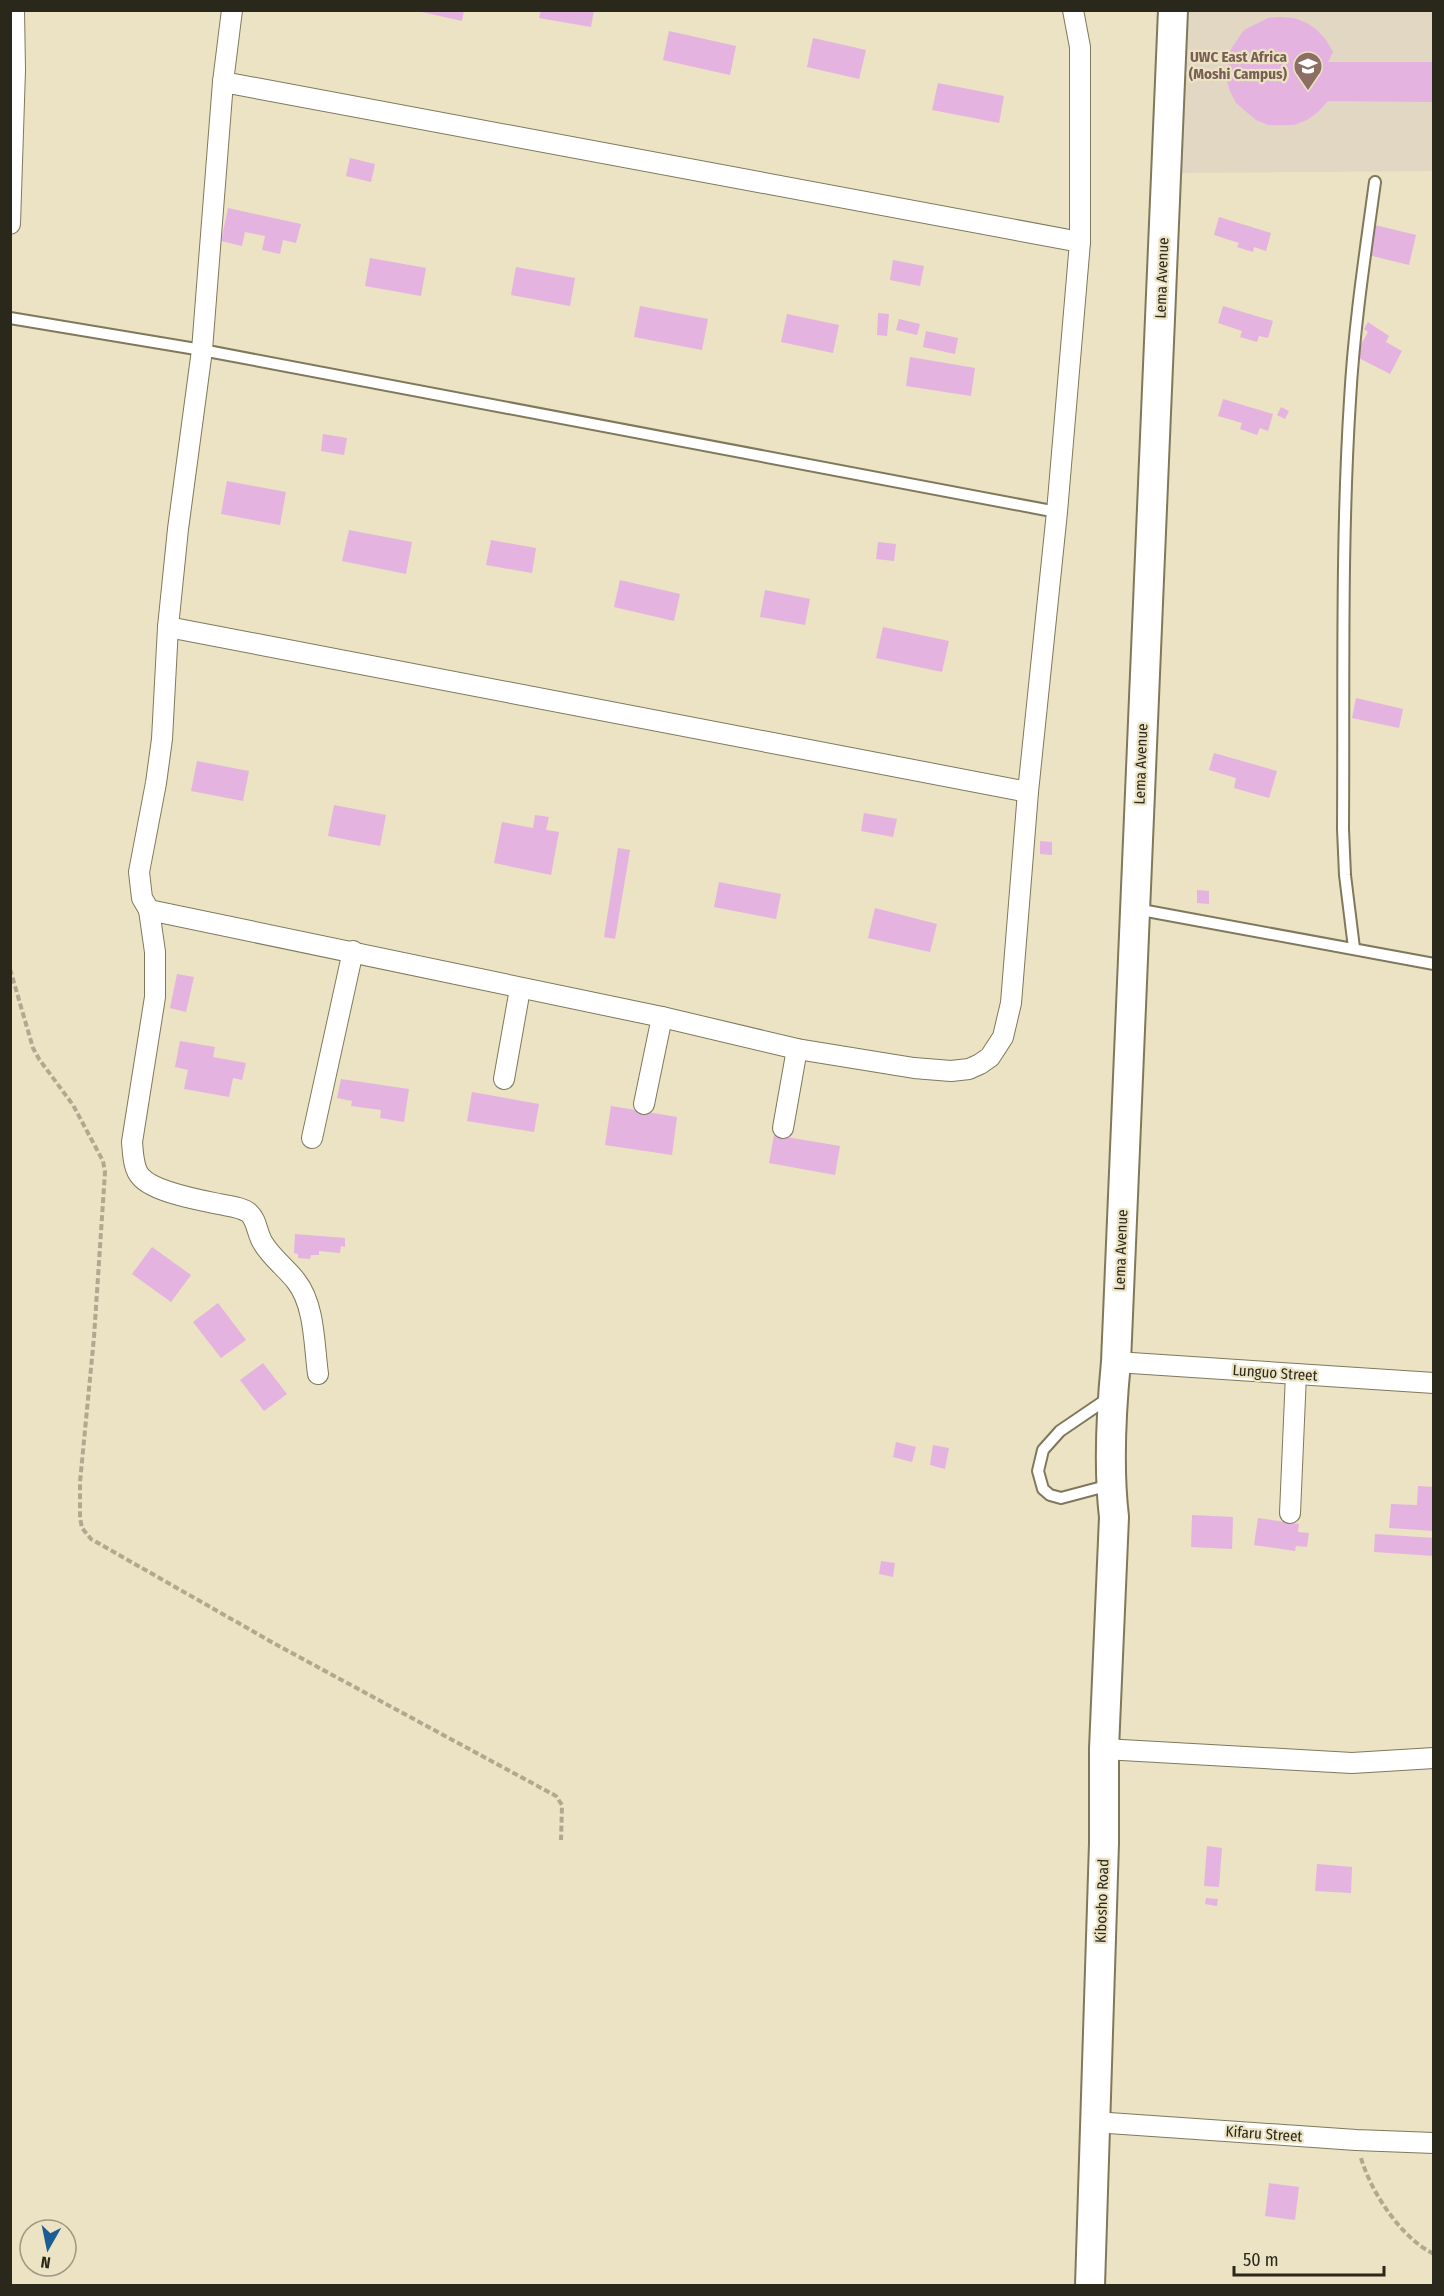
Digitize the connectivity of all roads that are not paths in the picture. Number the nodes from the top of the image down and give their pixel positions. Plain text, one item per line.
1 (14, 10) edge
2 (232, 10) edge
3 (1073, 10) edge
4 (1173, 10) edge
5 (223, 82) junction
6 (1375, 182) dead end
7 (10, 224) edge
8 (1080, 242) junction
9 (10, 318) edge
10 (202, 350) junction
11 (1057, 512) junction
12 (168, 627) junction
13 (1028, 792) junction
14 (1134, 909) junction
15 (149, 910) junction
16 (1354, 948) junction
17 (353, 951) junction
18 (1434, 964) edge
19 (520, 989) junction
20 (662, 1017) junction
21 (797, 1049) junction
22 (504, 1079) dead end
23 (644, 1104) dead end
24 (783, 1128) dead end
25 (312, 1138) dead end
26 (1116, 1362) junction
27 (318, 1374) dead end
28 (1296, 1374) junction
29 (1434, 1383) edge
30 (1113, 1394) junction
31 (1110, 1485) junction
32 (1290, 1513) dead end
33 (1114, 1517) joint
34 (1104, 1749) junction
35 (1434, 1758) edge
36 (1094, 2122) junction
37 (1434, 2143) edge
38 (1090, 2286) edge

1 - 7 street
2 - 5 street
3 - 8 street
4 - 14 main road, Lema Avenue
5 - 8 street
5 - 10 street
6 - 16 lane
8 - 11 street
9 - 10 lane
10 - 11 lane
10 - 12 street
11 - 13 street
12 - 13 street
12 - 15 street
13 - 21 street
14 - 16 lane
14 - 26 main road, Lema Avenue
15 - 17 street
15 - 27 street
16 - 18 lane
17 - 19 street
17 - 25 street
19 - 20 street
19 - 22 street
20 - 21 street
20 - 23 street
21 - 24 street
26 - 28 street, Lunguo Street
26 - 30 main road, Lema Avenue
28 - 29 street, Lunguo Street
28 - 32 street
30 - 31 main road, Lema Avenue
30 - 31 lane
31 - 33 main road, Lema Avenue
33 - 34 main road, Kibosho Road
34 - 35 street
34 - 36 main road, Kibosho Road
36 - 37 street, Kifaru Street
36 - 38 main road, Kibosho Road

